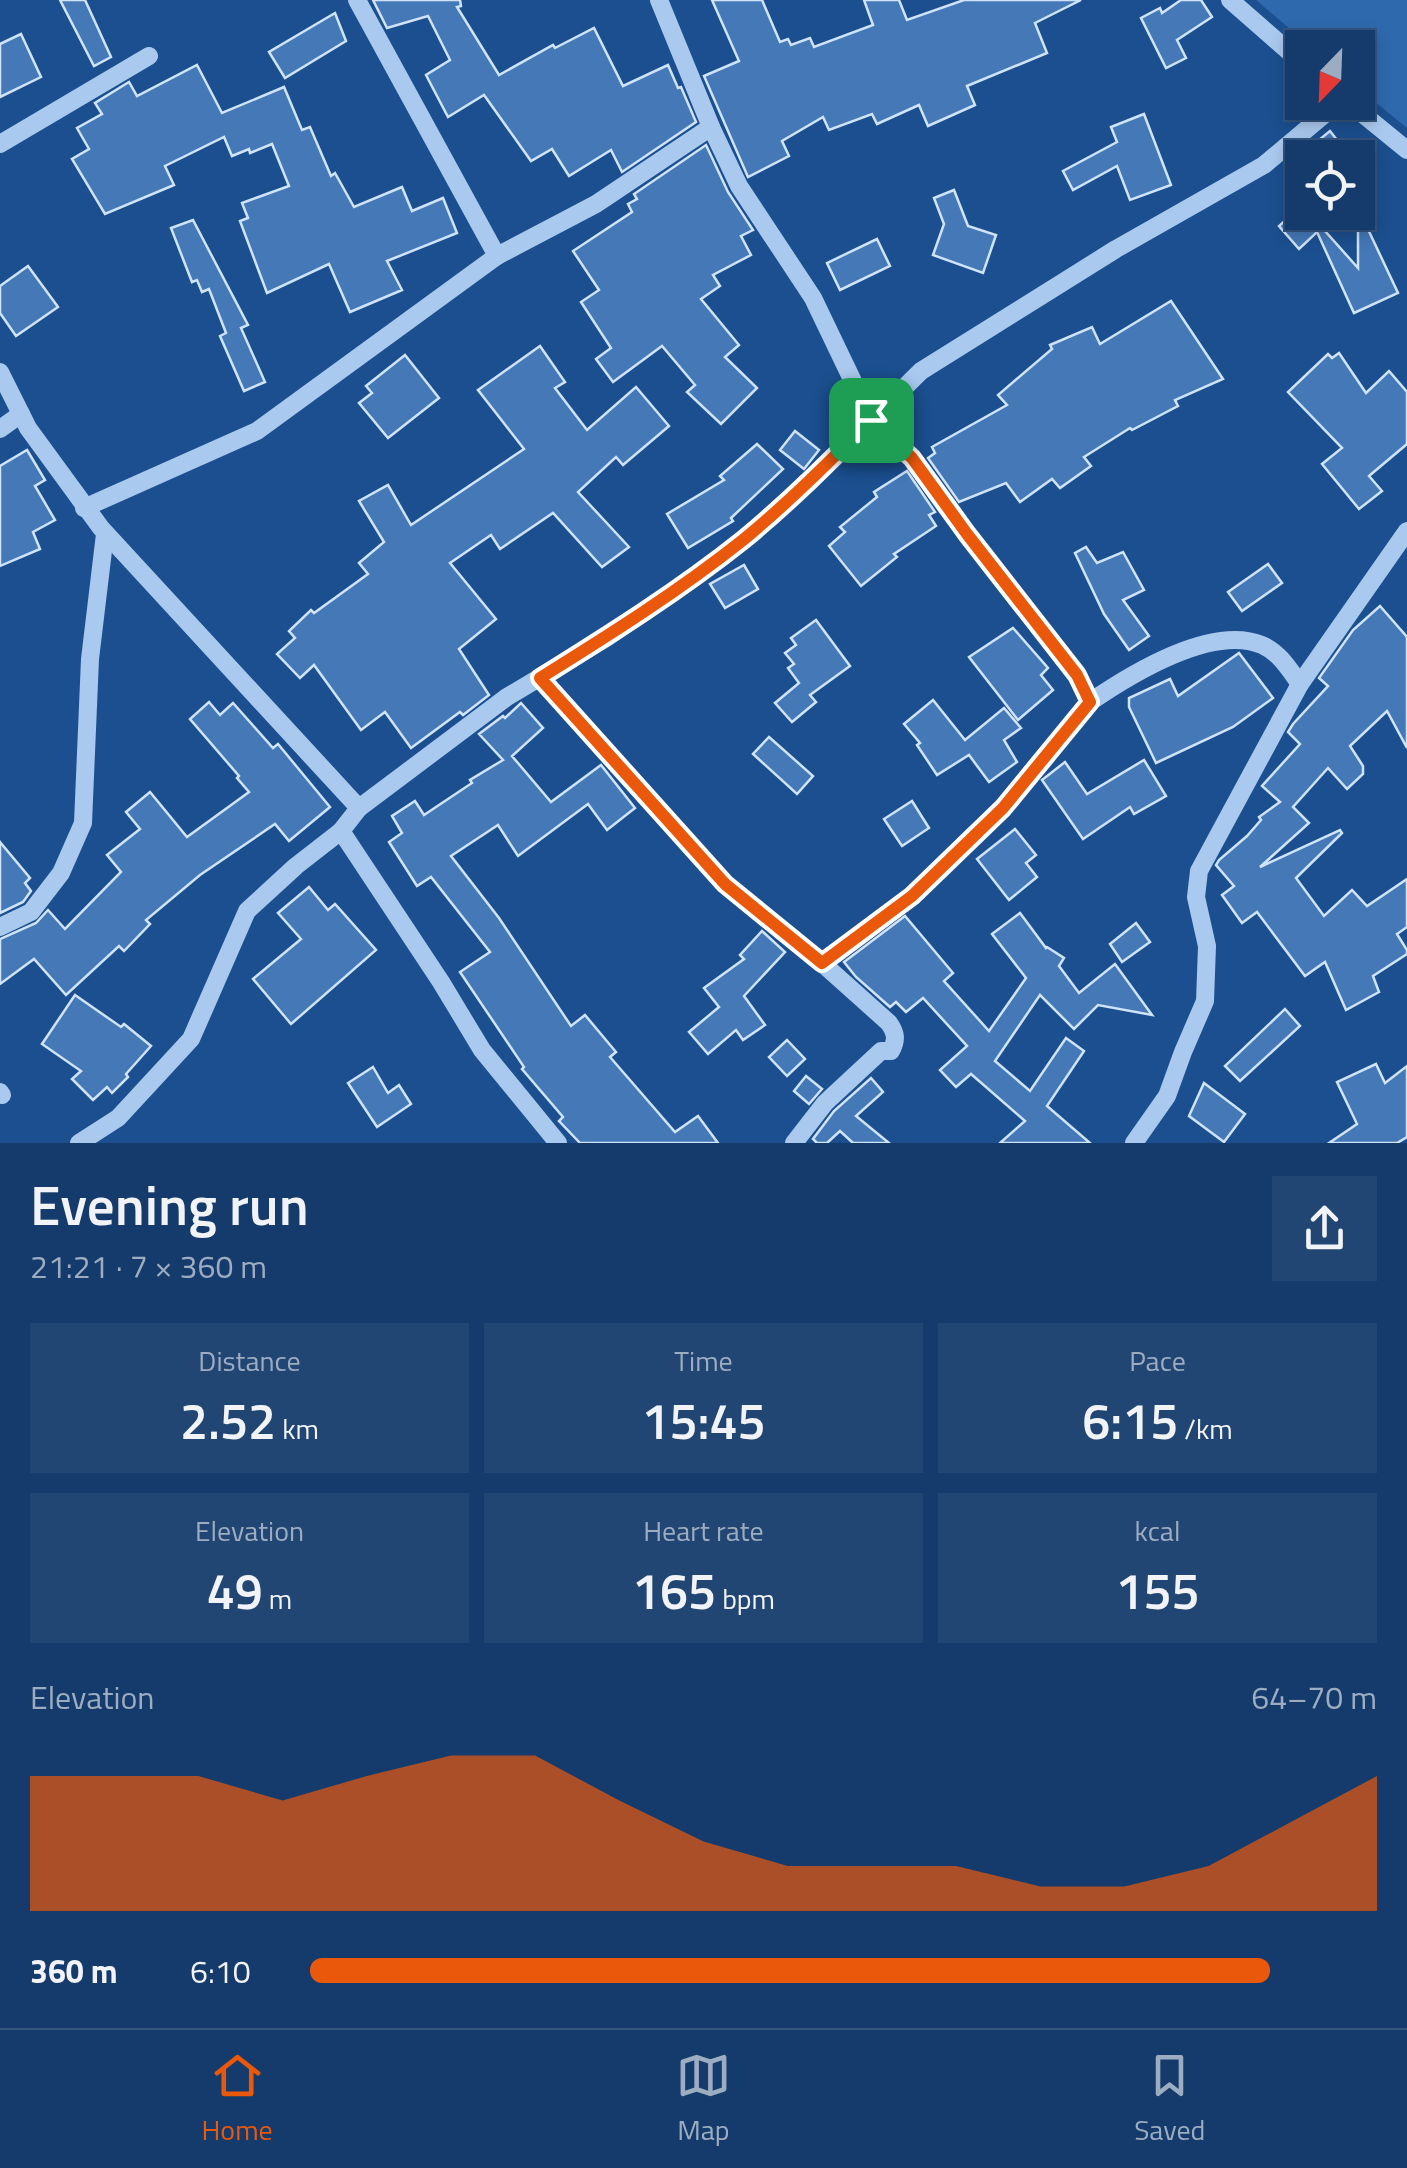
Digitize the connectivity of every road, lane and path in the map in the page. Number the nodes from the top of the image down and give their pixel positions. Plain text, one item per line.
1 (357, 0) edge
2 (659, 0) edge
3 (1230, 0) edge
4 (1285, 48) edge
5 (149, 56) dead end
6 (1318, 120) edge
7 (1370, 120) edge
8 (710, 127) junction
9 (0, 144) edge
10 (1407, 150) edge
11 (496, 256) junction
12 (0, 372) edge
13 (21, 414) junction
14 (871, 420) junction
15 (0, 429) edge
16 (84, 508) junction
17 (1407, 532) edge
18 (105, 534) junction
19 (540, 678) junction
20 (1300, 684) junction
21 (1090, 702) junction
22 (359, 808) junction
23 (341, 830) junction
24 (0, 927) edge
25 (822, 963) junction
26 (79, 1143) edge
27 (558, 1143) edge
28 (794, 1143) edge
29 (1134, 1143) edge

1 - 11 street
2 - 8 street
3 - 4 street
5 - 9 street
6 - 14 street
7 - 10 street
8 - 11 street
8 - 14 street
11 - 16 street
12 - 13 street
13 - 15 street
13 - 16 street
14 - 19 street
14 - 21 street
16 - 18 street
17 - 20 street
18 - 22 street
18 - 24 street
19 - 22 street
19 - 25 street
20 - 21 street
20 - 29 street
21 - 25 street
22 - 23 street
23 - 26 street
23 - 27 street
25 - 28 street

